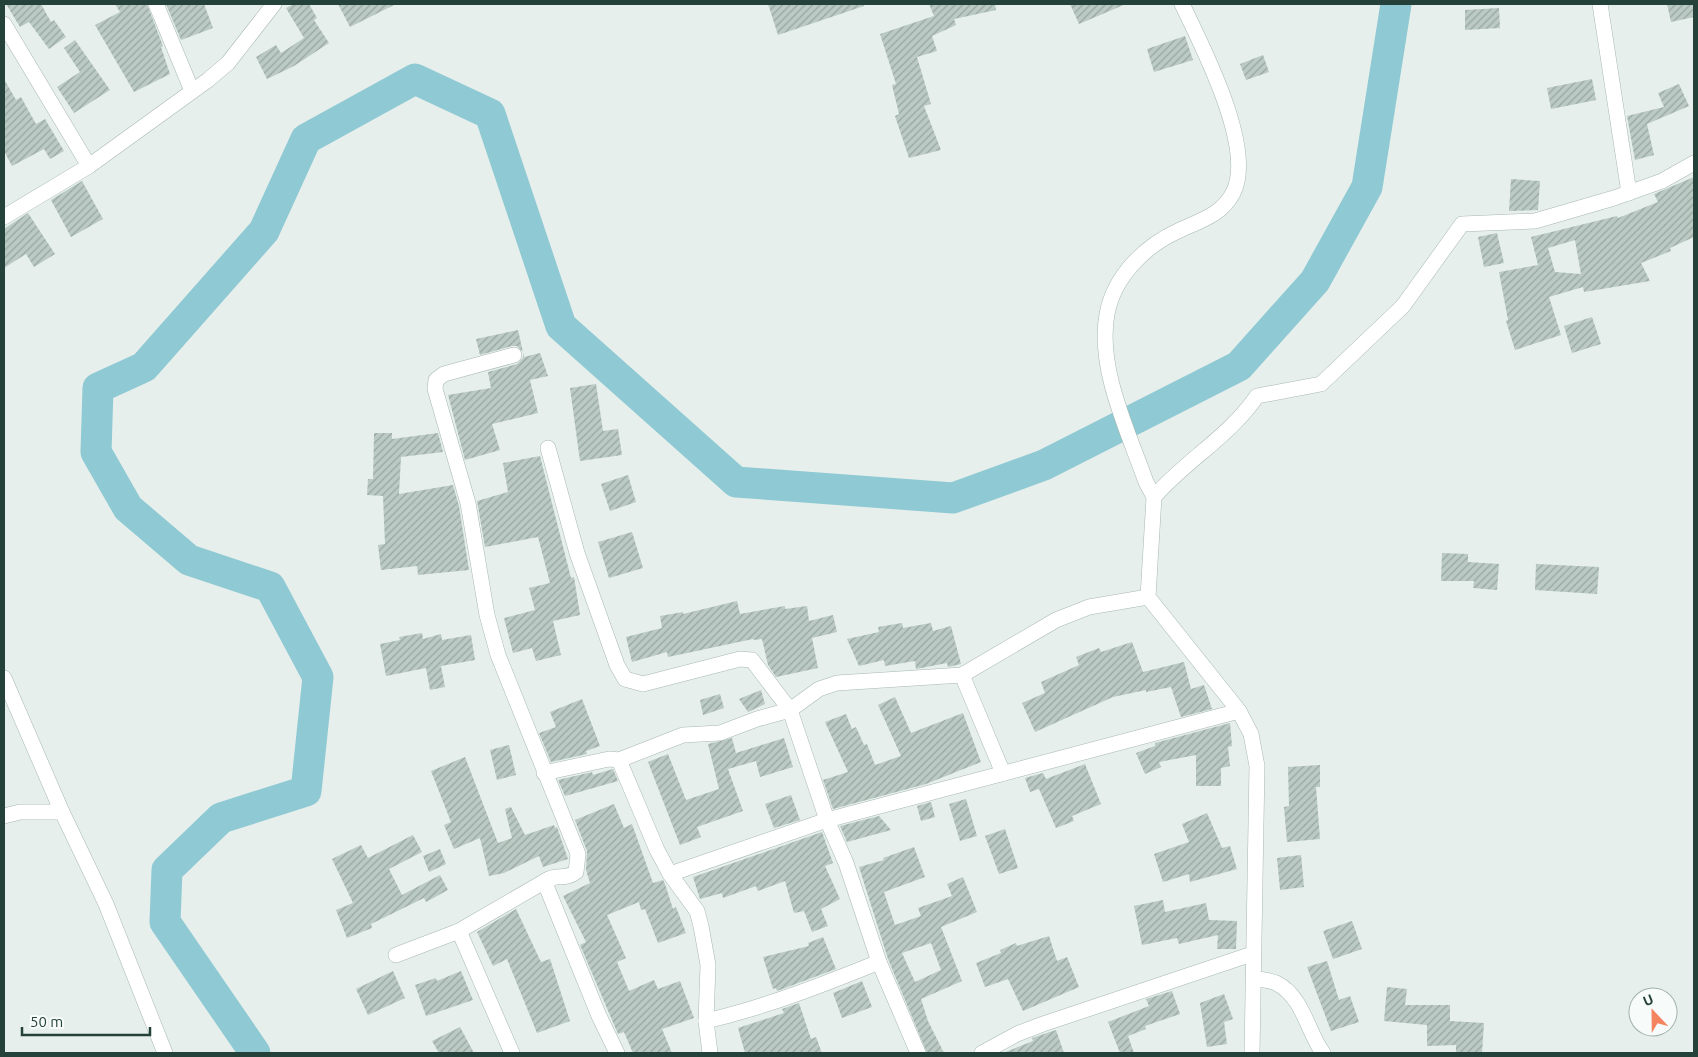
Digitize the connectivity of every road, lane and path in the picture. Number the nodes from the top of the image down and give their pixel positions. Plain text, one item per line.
1 (156, 4) edge
2 (274, 4) edge
3 (1182, 4) edge
4 (1600, 4) edge
5 (4, 24) edge
6 (192, 91) junction
7 (1694, 163) edge
8 (88, 166) junction
9 (1629, 193) junction
10 (4, 217) edge
11 (514, 355) dead end
12 (548, 448) dead end
13 (1154, 498) junction
14 (1148, 597) junction
15 (962, 675) junction
16 (4, 678) edge
17 (790, 710) junction
18 (1239, 711) junction
19 (618, 760) junction
20 (544, 772) junction
21 (1003, 774) junction
22 (62, 812) junction
23 (4, 816) edge
24 (827, 820) junction
25 (670, 874) junction
26 (547, 880) junction
27 (459, 931) junction
28 (1252, 954) junction
29 (396, 955) dead end
30 (880, 962) junction
31 (1254, 978) junction
32 (706, 1021) junction
33 (165, 1053) edge
34 (512, 1053) edge
35 (617, 1053) edge
36 (710, 1053) edge
37 (918, 1053) edge
38 (982, 1053) edge
39 (1252, 1053) edge
40 (1323, 1053) edge

1 - 6 street
2 - 6 street
3 - 13 street
4 - 9 street
5 - 8 street
6 - 8 street
7 - 9 street
8 - 10 street
9 - 13 street
11 - 20 street
12 - 17 street
13 - 14 street
14 - 15 street
14 - 18 street
15 - 17 street
15 - 21 street
16 - 22 street
17 - 19 street
17 - 24 street
18 - 21 street
18 - 28 street
19 - 20 street
19 - 25 street
20 - 26 street
21 - 24 street
22 - 23 street
22 - 33 street
24 - 25 street
24 - 30 street
25 - 32 street
26 - 27 street
26 - 35 street
27 - 29 street
27 - 34 street
28 - 31 street
28 - 38 street
30 - 32 street
30 - 37 street
31 - 39 street
31 - 40 street
32 - 36 street

